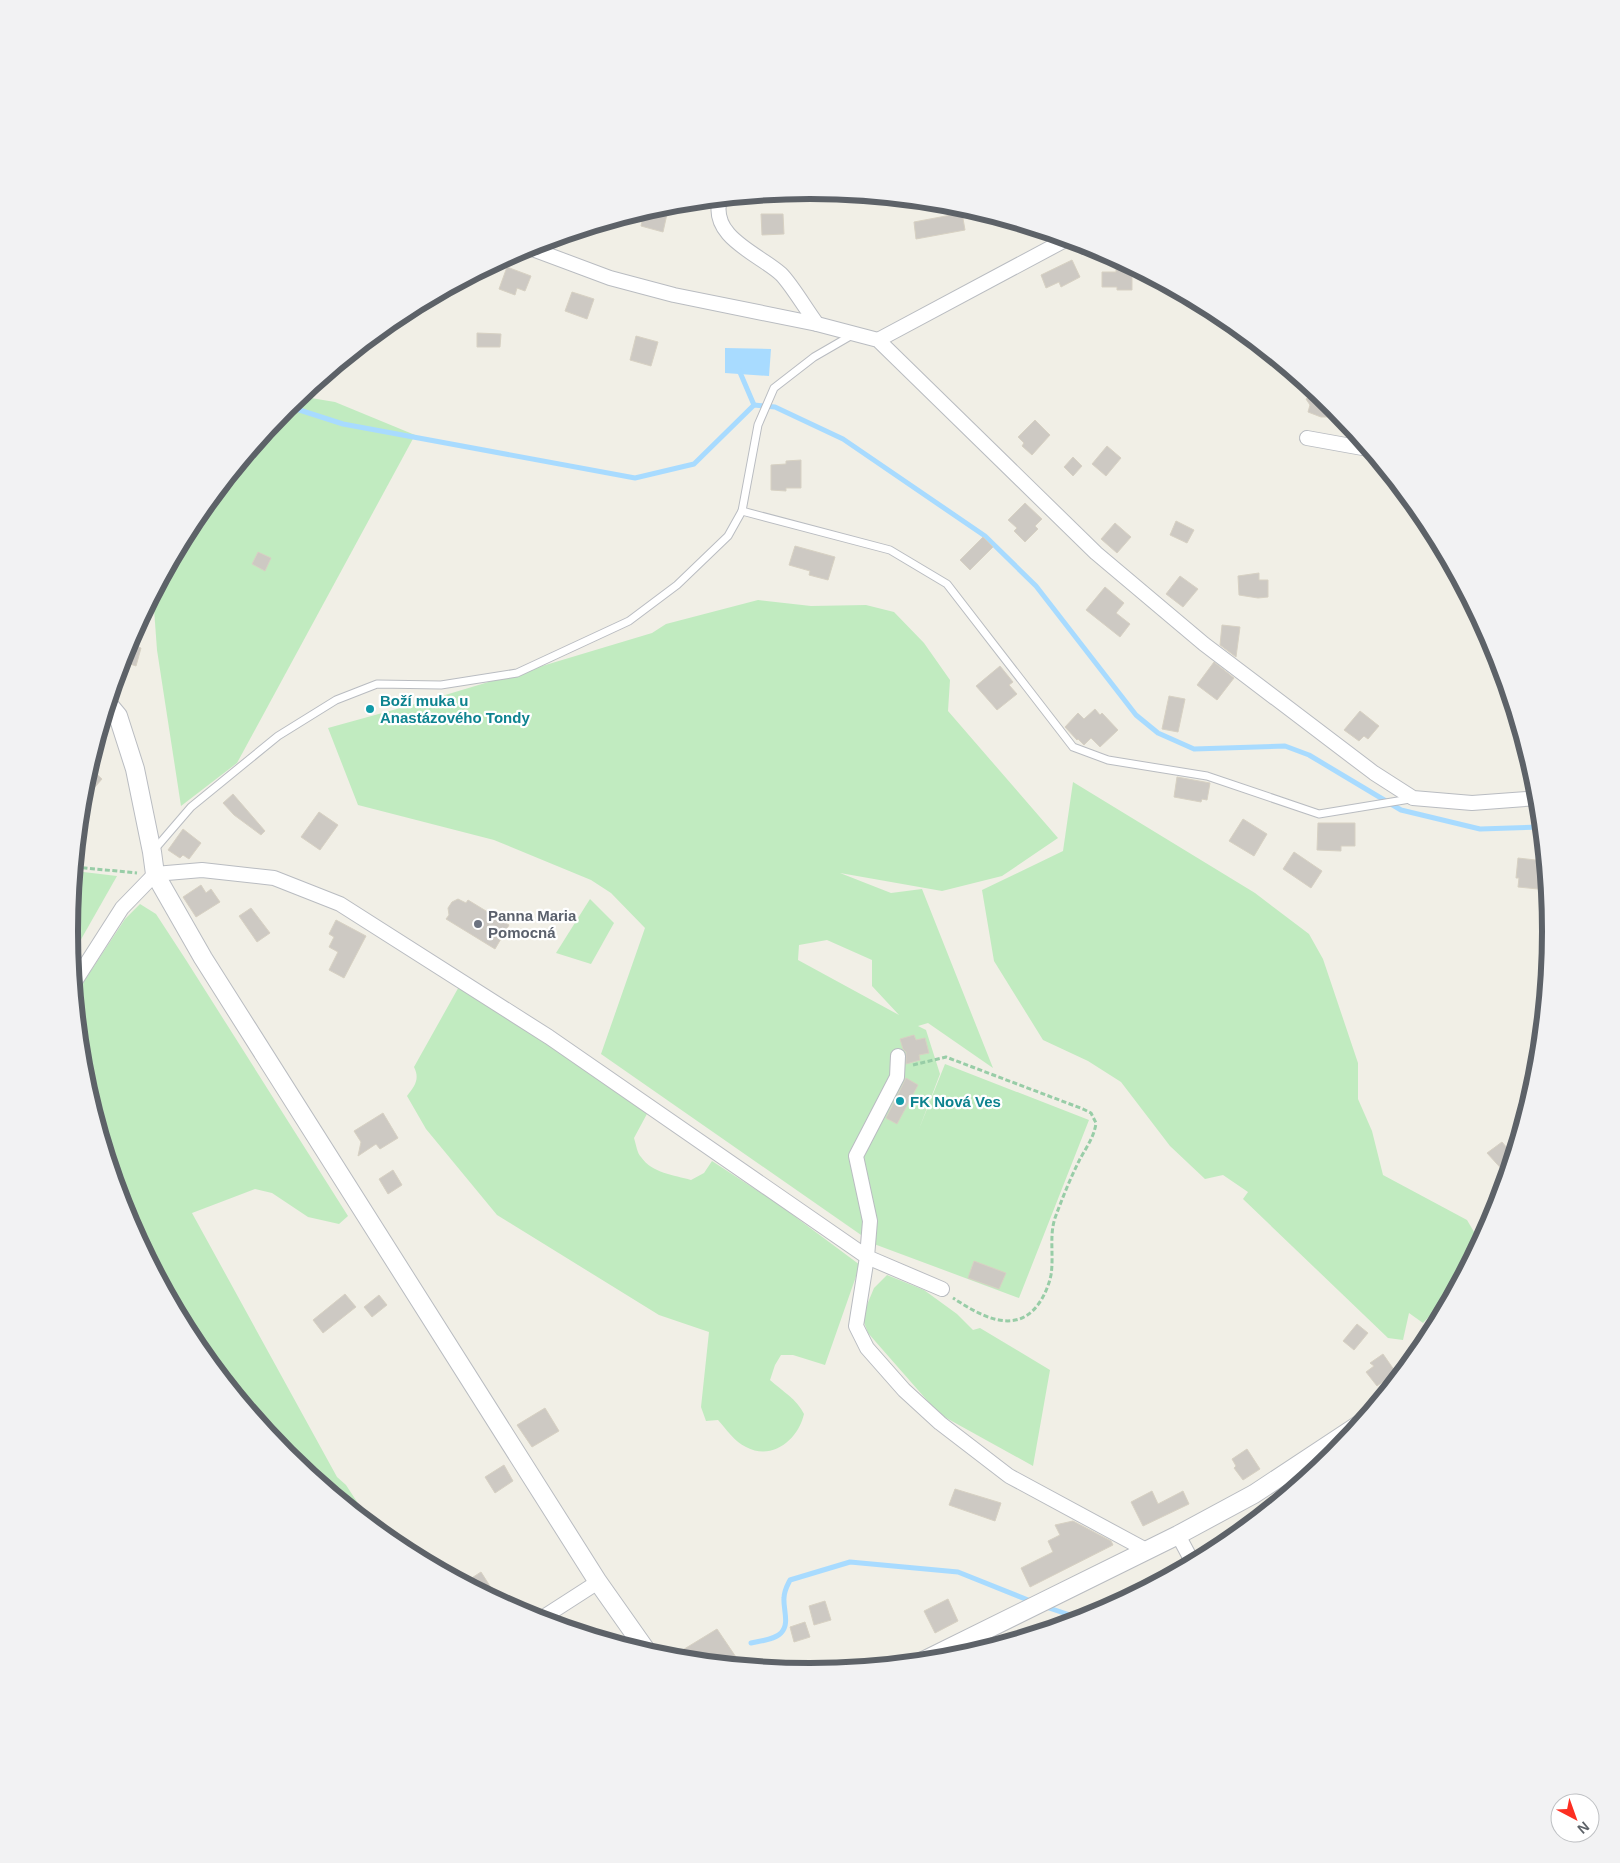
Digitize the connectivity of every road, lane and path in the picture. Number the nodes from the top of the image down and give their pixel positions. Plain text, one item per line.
1 (720, 205) edge
2 (1059, 243) edge
3 (539, 252) edge
4 (817, 324) junction
5 (854, 334) junction
6 (878, 340) junction
7 (1307, 438) dead end
8 (1360, 447) edge
9 (742, 511) junction
10 (112, 709) edge
11 (1413, 798) junction
12 (1530, 799) edge
13 (152, 852) junction
14 (81, 868) edge
15 (155, 874) junction
16 (79, 975) edge
17 (898, 1062) joint
18 (867, 1257) junction
19 (942, 1289) joint
20 (1338, 1439) edge
21 (1178, 1534) junction
22 (1146, 1550) junction
23 (1191, 1557) edge
24 (598, 1582) junction
25 (547, 1615) edge
26 (642, 1644) edge
27 (940, 1652) edge

1 - 4 street
2 - 6 street
3 - 4 street
4 - 5 street
5 - 6 street
5 - 9 lane
6 - 11 street
7 - 8 street
9 - 11 lane
9 - 13 lane
10 - 13 street
11 - 12 street
13 - 15 street
14 - 15 path
15 - 16 street
15 - 18 street
15 - 24 street
17 - 18 street
17 - 19 path
18 - 19 street
18 - 22 street
20 - 21 street
21 - 22 street
21 - 23 street
22 - 27 street
24 - 25 street
24 - 26 street

